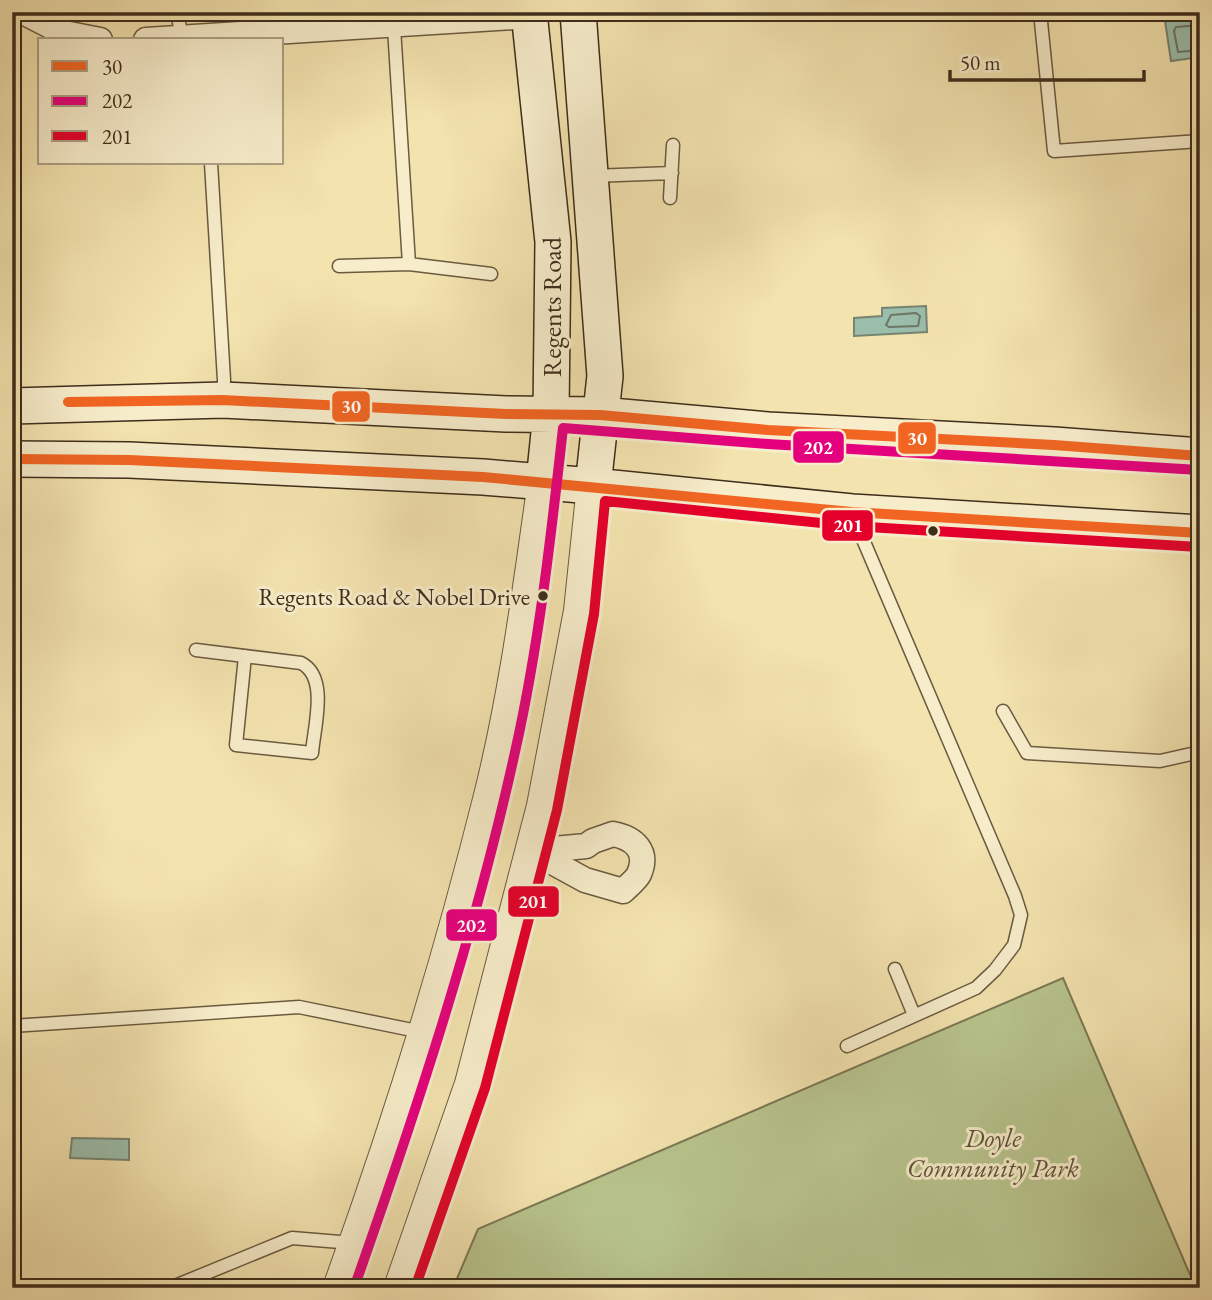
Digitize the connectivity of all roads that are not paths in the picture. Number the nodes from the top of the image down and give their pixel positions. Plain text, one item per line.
1 (23, 12) edge
2 (177, 12) edge
3 (578, 12) edge
4 (1040, 12) edge
5 (530, 14) edge
6 (394, 19) edge
7 (90, 38) edge
8 (182, 38) joint
9 (1200, 141) edge
10 (673, 145) dead end
11 (211, 164) edge
12 (672, 173) junction
13 (592, 176) junction
14 (670, 198) dead end
15 (410, 264) junction
16 (340, 267) dead end
17 (491, 274) dead end
18 (223, 400) junction
19 (12, 405) edge
20 (551, 414) junction
21 (600, 415) junction
22 (1200, 456) edge
23 (12, 459) edge
24 (544, 482) junction
25 (593, 485) junction
26 (852, 512) junction
27 (1200, 533) edge
28 (196, 650) dead end
29 (245, 656) junction
30 (1003, 711) dead end
31 (1200, 752) edge
32 (894, 969) dead end
33 (914, 1016) junction
34 (12, 1026) edge
35 (423, 1032) junction
36 (847, 1046) dead end
37 (355, 1243) junction
38 (170, 1288) edge
39 (339, 1288) edge
40 (400, 1288) edge

1 - 7 street
2 - 8 lane
3 - 13 main road, Regents Road
4 - 9 lane
5 - 6 street
5 - 20 main road, Regents Road
6 - 8 street
6 - 15 lane
10 - 12 lane
11 - 18 lane
12 - 13 lane
12 - 14 lane
13 - 21 main road, Regents Road
15 - 16 lane
15 - 17 lane
18 - 19 main road
18 - 20 main road
20 - 21 main road
20 - 24 main road, Regents Road
21 - 22 main road
21 - 25 main road, Regents Road
23 - 24 main road
24 - 25 main road
24 - 35 street, Regents Road
25 - 26 main road
25 - 40 street, Regents Road
26 - 27 main road
26 - 33 lane
28 - 29 lane
29 - 29 lane
30 - 31 lane
32 - 33 lane
33 - 36 lane
34 - 35 lane
35 - 37 street, Regents Road
37 - 38 lane
37 - 39 street, Regents Road

